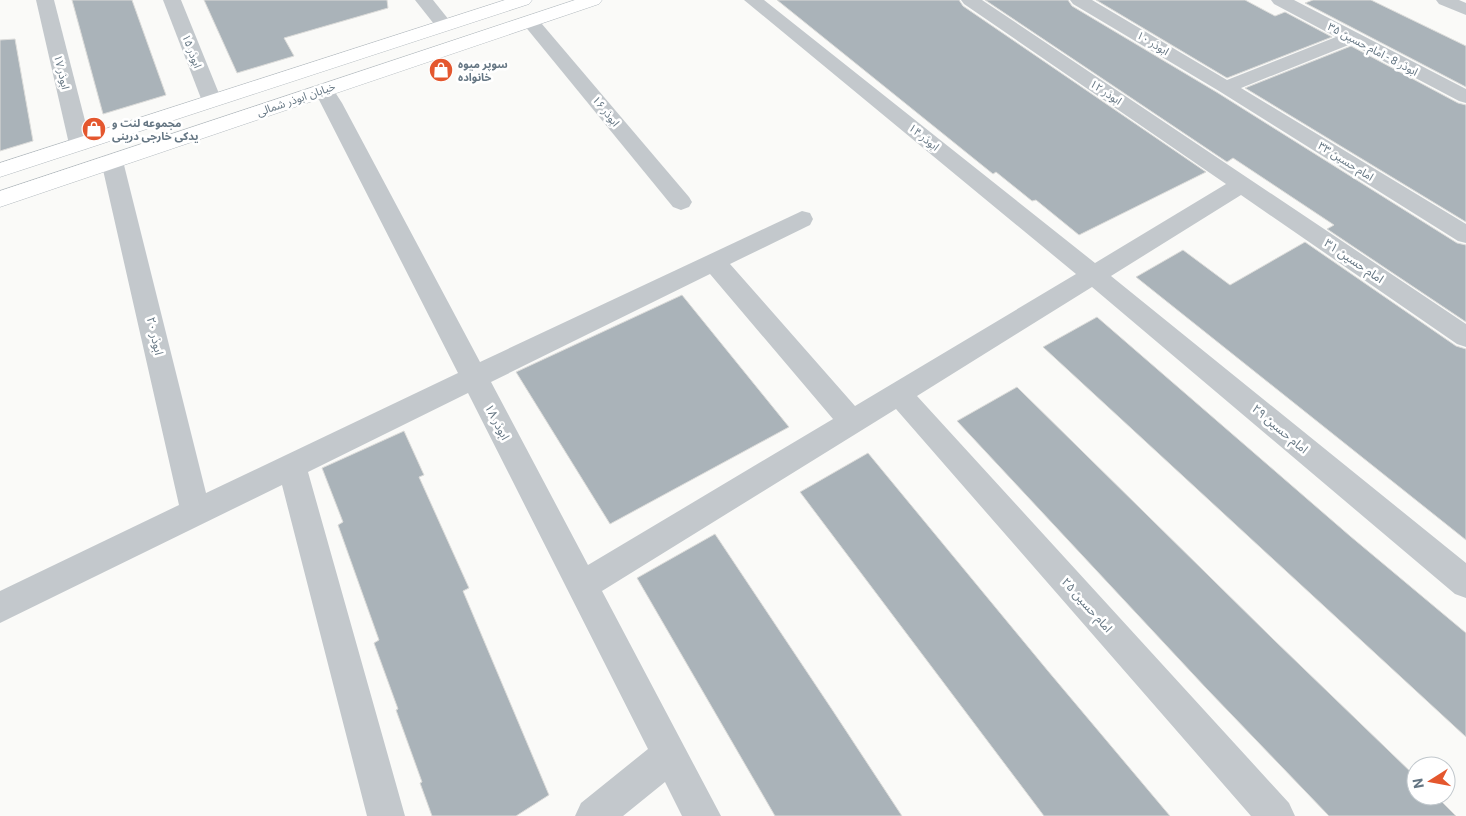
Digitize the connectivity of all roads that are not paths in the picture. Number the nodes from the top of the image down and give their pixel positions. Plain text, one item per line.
1 (45, 0) edge
2 (172, 0) edge
3 (424, 0) edge
4 (523, 0) edge
5 (593, 0) edge
6 (753, 0) edge
7 (970, 0) edge
8 (1079, 0) edge
9 (1280, 0) edge
10 (1445, 0) edge
11 (1466, 10) edge
12 (530, 21) junction
13 (444, 25) junction
14 (1352, 37) junction
15 (1226, 87) junction
16 (324, 90) junction
17 (1466, 97) edge
18 (212, 101) junction
19 (80, 144) junction
20 (112, 161) junction
21 (0, 170) edge
22 (1241, 185) junction
23 (0, 199) edge
24 (681, 202) dead end
25 (802, 219) dead end
26 (1466, 235) edge
27 (714, 262) junction
28 (1094, 274) junction
29 (1466, 337) edge
30 (474, 378) junction
31 (898, 394) junction
32 (852, 422) junction
33 (292, 466) junction
34 (196, 512) junction
35 (1466, 583) edge
36 (582, 586) junction
37 (0, 607) edge
38 (670, 754) junction
39 (386, 816) edge
40 (594, 816) edge
41 (702, 816) edge
42 (1276, 816) edge

1 - 19 street, ابوذر ۱۷
2 - 18 street, ابوذر ۱۵
3 - 13 street
4 - 13 main road, خیابان ابوذر شمالی
5 - 12 main road, خیابان ابوذر شمالی
6 - 28 street, ابوذر ۱۴
7 - 22 street, ابوذر ۱۲
8 - 15 street, ابوذر ۱۰
9 - 14 street, ابوذر 8 - امام حسین ۳۵
10 - 11 street
12 - 16 main road, خیابان ابوذر شمالی
12 - 24 street, ابوذر ۱۶
13 - 18 main road, خیابان ابوذر شمالی
14 - 15 street
14 - 17 street, ابوذر 8 - امام حسین ۳۵
15 - 26 street, امام حسین ۳۳
16 - 20 main road, خیابان ابوذر شمالی
16 - 30 street, ابوذر ۱۸
18 - 19 main road, خیابان ابوذر شمالی
19 - 21 main road, خیابان ابوذر شمالی
20 - 23 main road, خیابان ابوذر شمالی
20 - 34 street, ابوذر ۲۰
22 - 28 street
22 - 29 street, امام حسین ۳۱
25 - 27 street
27 - 30 street
27 - 32 street
28 - 31 street
28 - 35 street, امام حسین ۲۹
30 - 33 street
30 - 36 street, ابوذر ۱۸
31 - 32 street
31 - 42 street, امام حسین ۲۵
32 - 36 street
33 - 34 street
33 - 39 street
34 - 37 street
36 - 38 street, ابوذر ۱۸
38 - 40 street
38 - 41 street, ابوذر ۱۸

